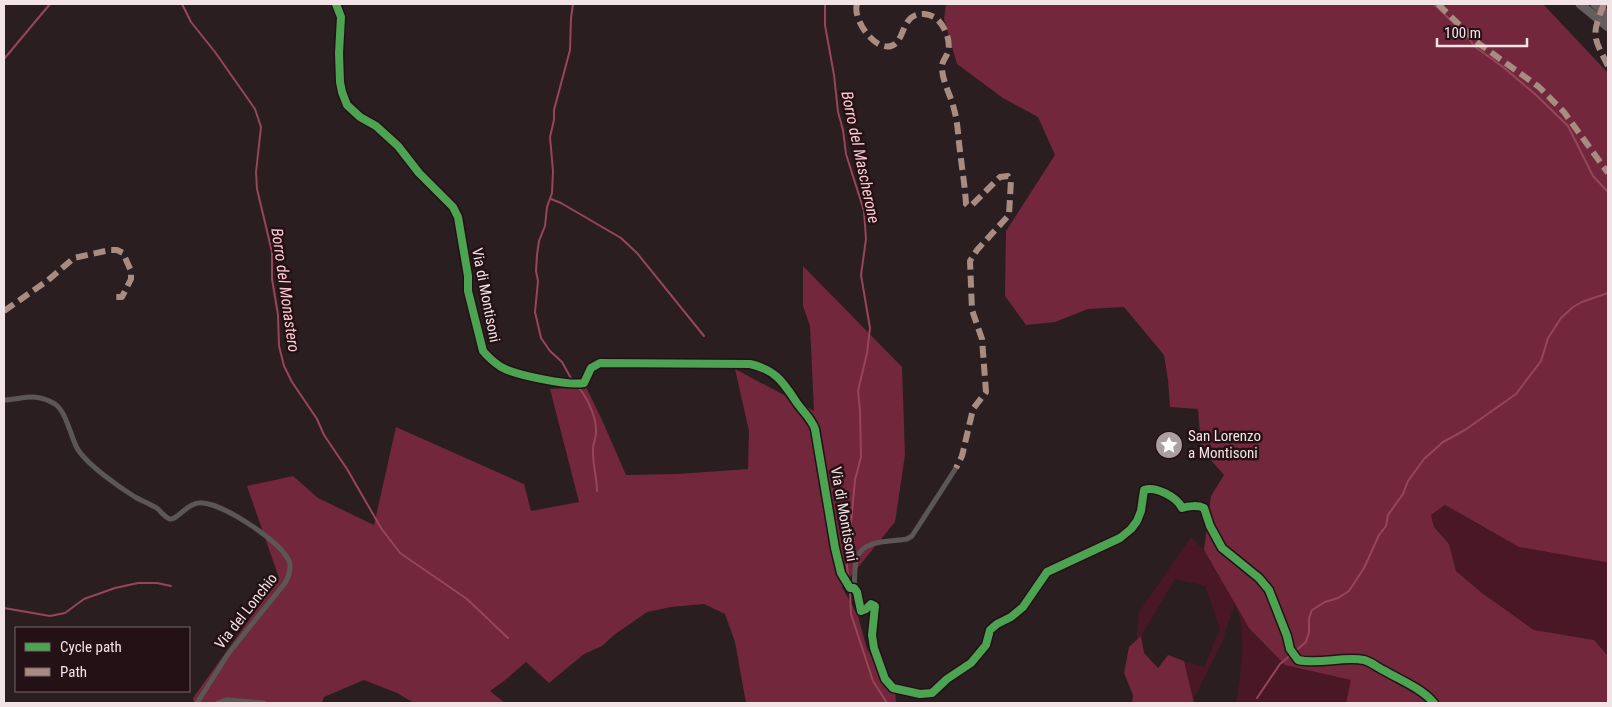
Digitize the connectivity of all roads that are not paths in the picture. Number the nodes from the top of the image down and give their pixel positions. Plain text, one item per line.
1 (336, 4) edge
2 (1580, 4) edge
3 (1595, 4) edge
4 (1608, 16) edge
5 (1608, 27) edge
6 (4, 400) edge
7 (956, 468) dead end
8 (854, 588) junction
9 (197, 703) edge
10 (218, 703) edge
11 (264, 703) edge
12 (1434, 703) edge

1 - 8 street, Via di Montisoni
2 - 5 highway
3 - 4 highway
6 - 9 street, Via del Lonchio
7 - 8 street, Via di Montisoni
8 - 12 street, Via di Montisoni
10 - 11 street

